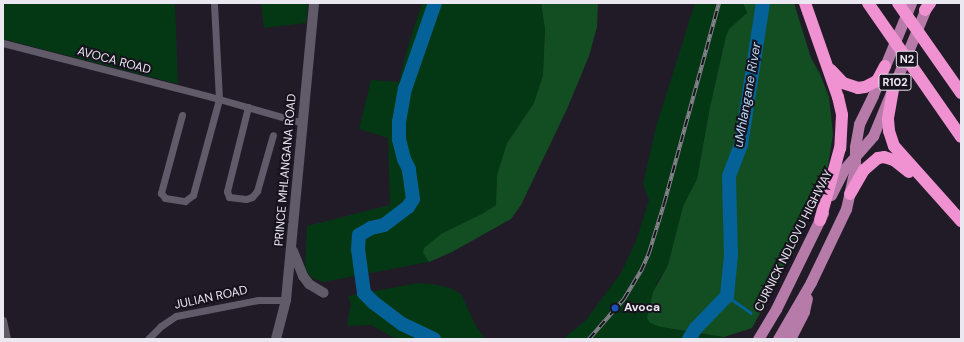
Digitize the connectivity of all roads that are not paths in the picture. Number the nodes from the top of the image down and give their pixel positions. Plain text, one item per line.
1 (214, 3) edge
2 (314, 3) edge
3 (805, 3) edge
4 (868, 3) edge
5 (898, 3) edge
6 (911, 3) edge
7 (928, 5) edge
8 (3, 43) edge
9 (828, 66) junction
10 (885, 66) junction
11 (894, 84) junction
12 (961, 93) edge
13 (219, 99) junction
14 (248, 108) junction
15 (182, 115) dead end
16 (303, 123) junction
17 (273, 135) dead end
18 (961, 137) edge
19 (855, 156) junction
20 (850, 194) junction
21 (820, 220) junction
22 (961, 222) edge
23 (292, 249) junction
24 (811, 282) junction
25 (324, 293) dead end
26 (286, 300) junction
27 (3, 320) edge
28 (7, 339) edge
29 (148, 339) edge
30 (276, 339) edge
31 (758, 339) edge
32 (778, 339) edge
33 (790, 339) edge

1 - 13 street
2 - 16 street, PRINCE MHLANGANA ROAD
3 - 9 highway
4 - 18 highway, N2
5 - 12 highway, N2
6 - 10 main road, CURNICK NDLOVU HIGHWAY / R102
7 - 11 main road, CURNICK NDLOVU HIGHWAY / R102
8 - 13 street, AVOCA ROAD
9 - 10 highway
9 - 21 highway
10 - 19 main road, CURNICK NDLOVU HIGHWAY / R102
11 - 19 main road, CURNICK NDLOVU HIGHWAY / R102
11 - 22 highway
13 - 14 street, AVOCA ROAD
13 - 15 street
14 - 16 street, AVOCA ROAD
14 - 17 street
16 - 23 street, PRINCE MHLANGANA ROAD
19 - 20 main road, CURNICK NDLOVU HIGHWAY / R102
19 - 21 main road, CURNICK NDLOVU HIGHWAY / R102
20 - 22 highway
20 - 24 main road, CURNICK NDLOVU HIGHWAY / R102
21 - 31 main road, CURNICK NDLOVU HIGHWAY / R102
23 - 25 street
23 - 26 street, PRINCE MHLANGANA ROAD
24 - 32 main road, CURNICK NDLOVU HIGHWAY / R102
24 - 33 main road
26 - 29 street, JULIAN ROAD
26 - 30 street, PRINCE MHLANGANA ROAD
27 - 28 street

